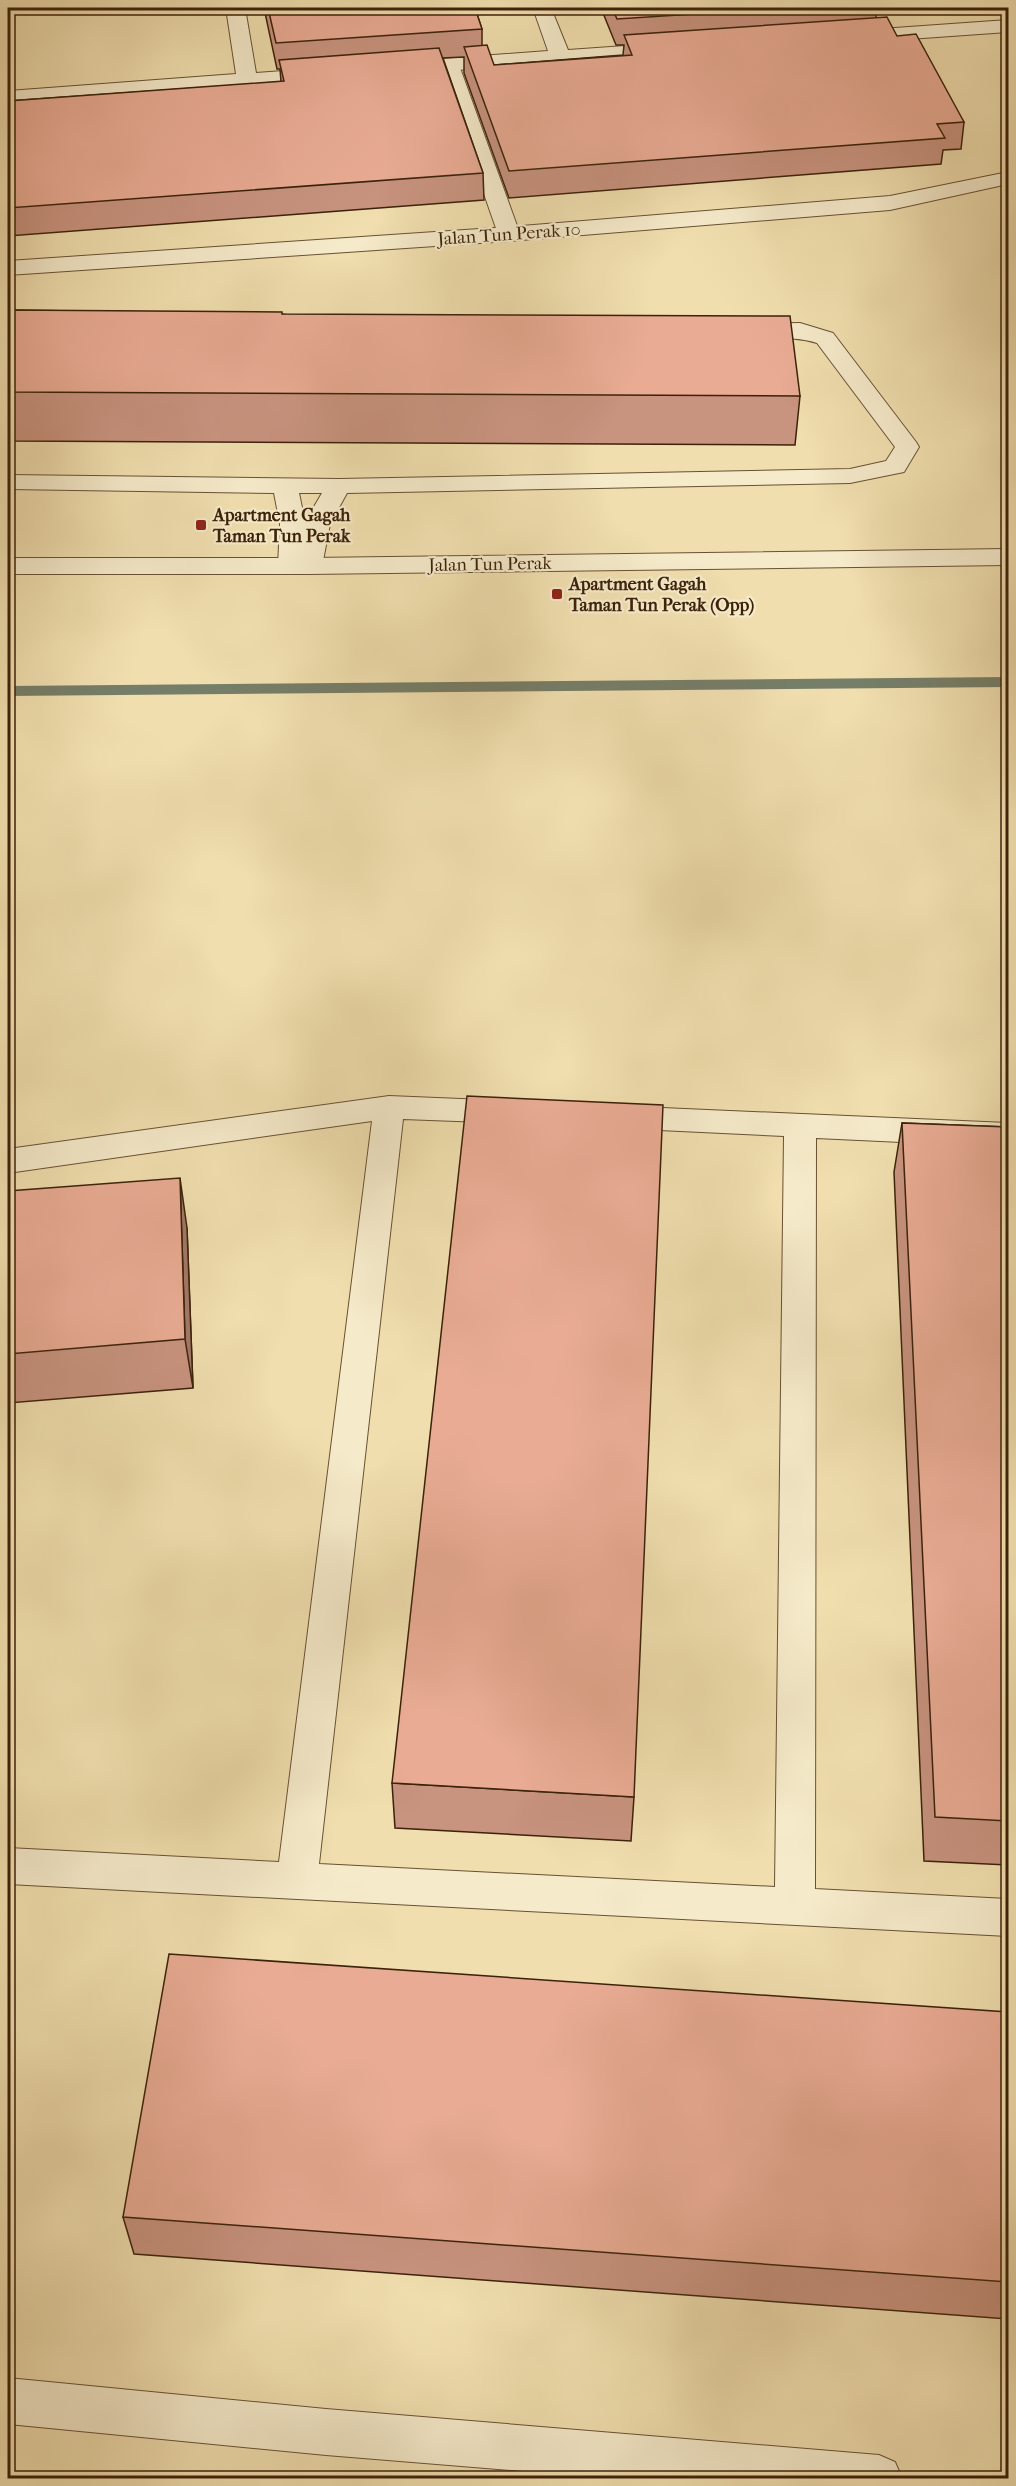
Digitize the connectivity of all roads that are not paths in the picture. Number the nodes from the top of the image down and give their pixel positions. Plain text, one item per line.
1 (235, 8) edge
2 (542, 8) edge
3 (1008, 26) edge
4 (831, 38) edge
5 (690, 48) edge
6 (560, 56) junction
7 (449, 64) junction
8 (378, 70) edge
9 (342, 73) edge
10 (247, 80) junction
11 (8, 97) edge
12 (1008, 178) edge
13 (509, 234) junction
14 (8, 268) edge
15 (730, 331) edge
16 (8, 482) edge
17 (285, 486) junction
18 (339, 486) junction
19 (1008, 557) edge
20 (8, 566) edge
21 (300, 566) junction
22 (389, 1107) junction
23 (542, 1114) edge
24 (589, 1116) edge
25 (800, 1125) junction
26 (1008, 1135) edge
27 (8, 1161) edge
28 (8, 1866) edge
29 (297, 1881) junction
30 (795, 1907) junction
31 (1008, 1918) edge
32 (8, 2401) edge
33 (879, 2478) edge

1 - 10 street
2 - 6 street
3 - 4 street
5 - 6 street
6 - 7 street
7 - 8 street
7 - 13 street
9 - 10 street
10 - 11 street
12 - 13 street, Jalan Tun Perak 10
13 - 14 street, Jalan Tun Perak 10
15 - 18 street
16 - 17 street
17 - 18 street
17 - 21 street
18 - 21 street
19 - 21 street, Jalan Tun Perak
20 - 21 street, Jalan Tun Perak
22 - 23 street
22 - 27 street
22 - 29 street
24 - 25 street
25 - 26 street
25 - 30 street
28 - 29 street
29 - 30 street
30 - 31 street
32 - 33 street

